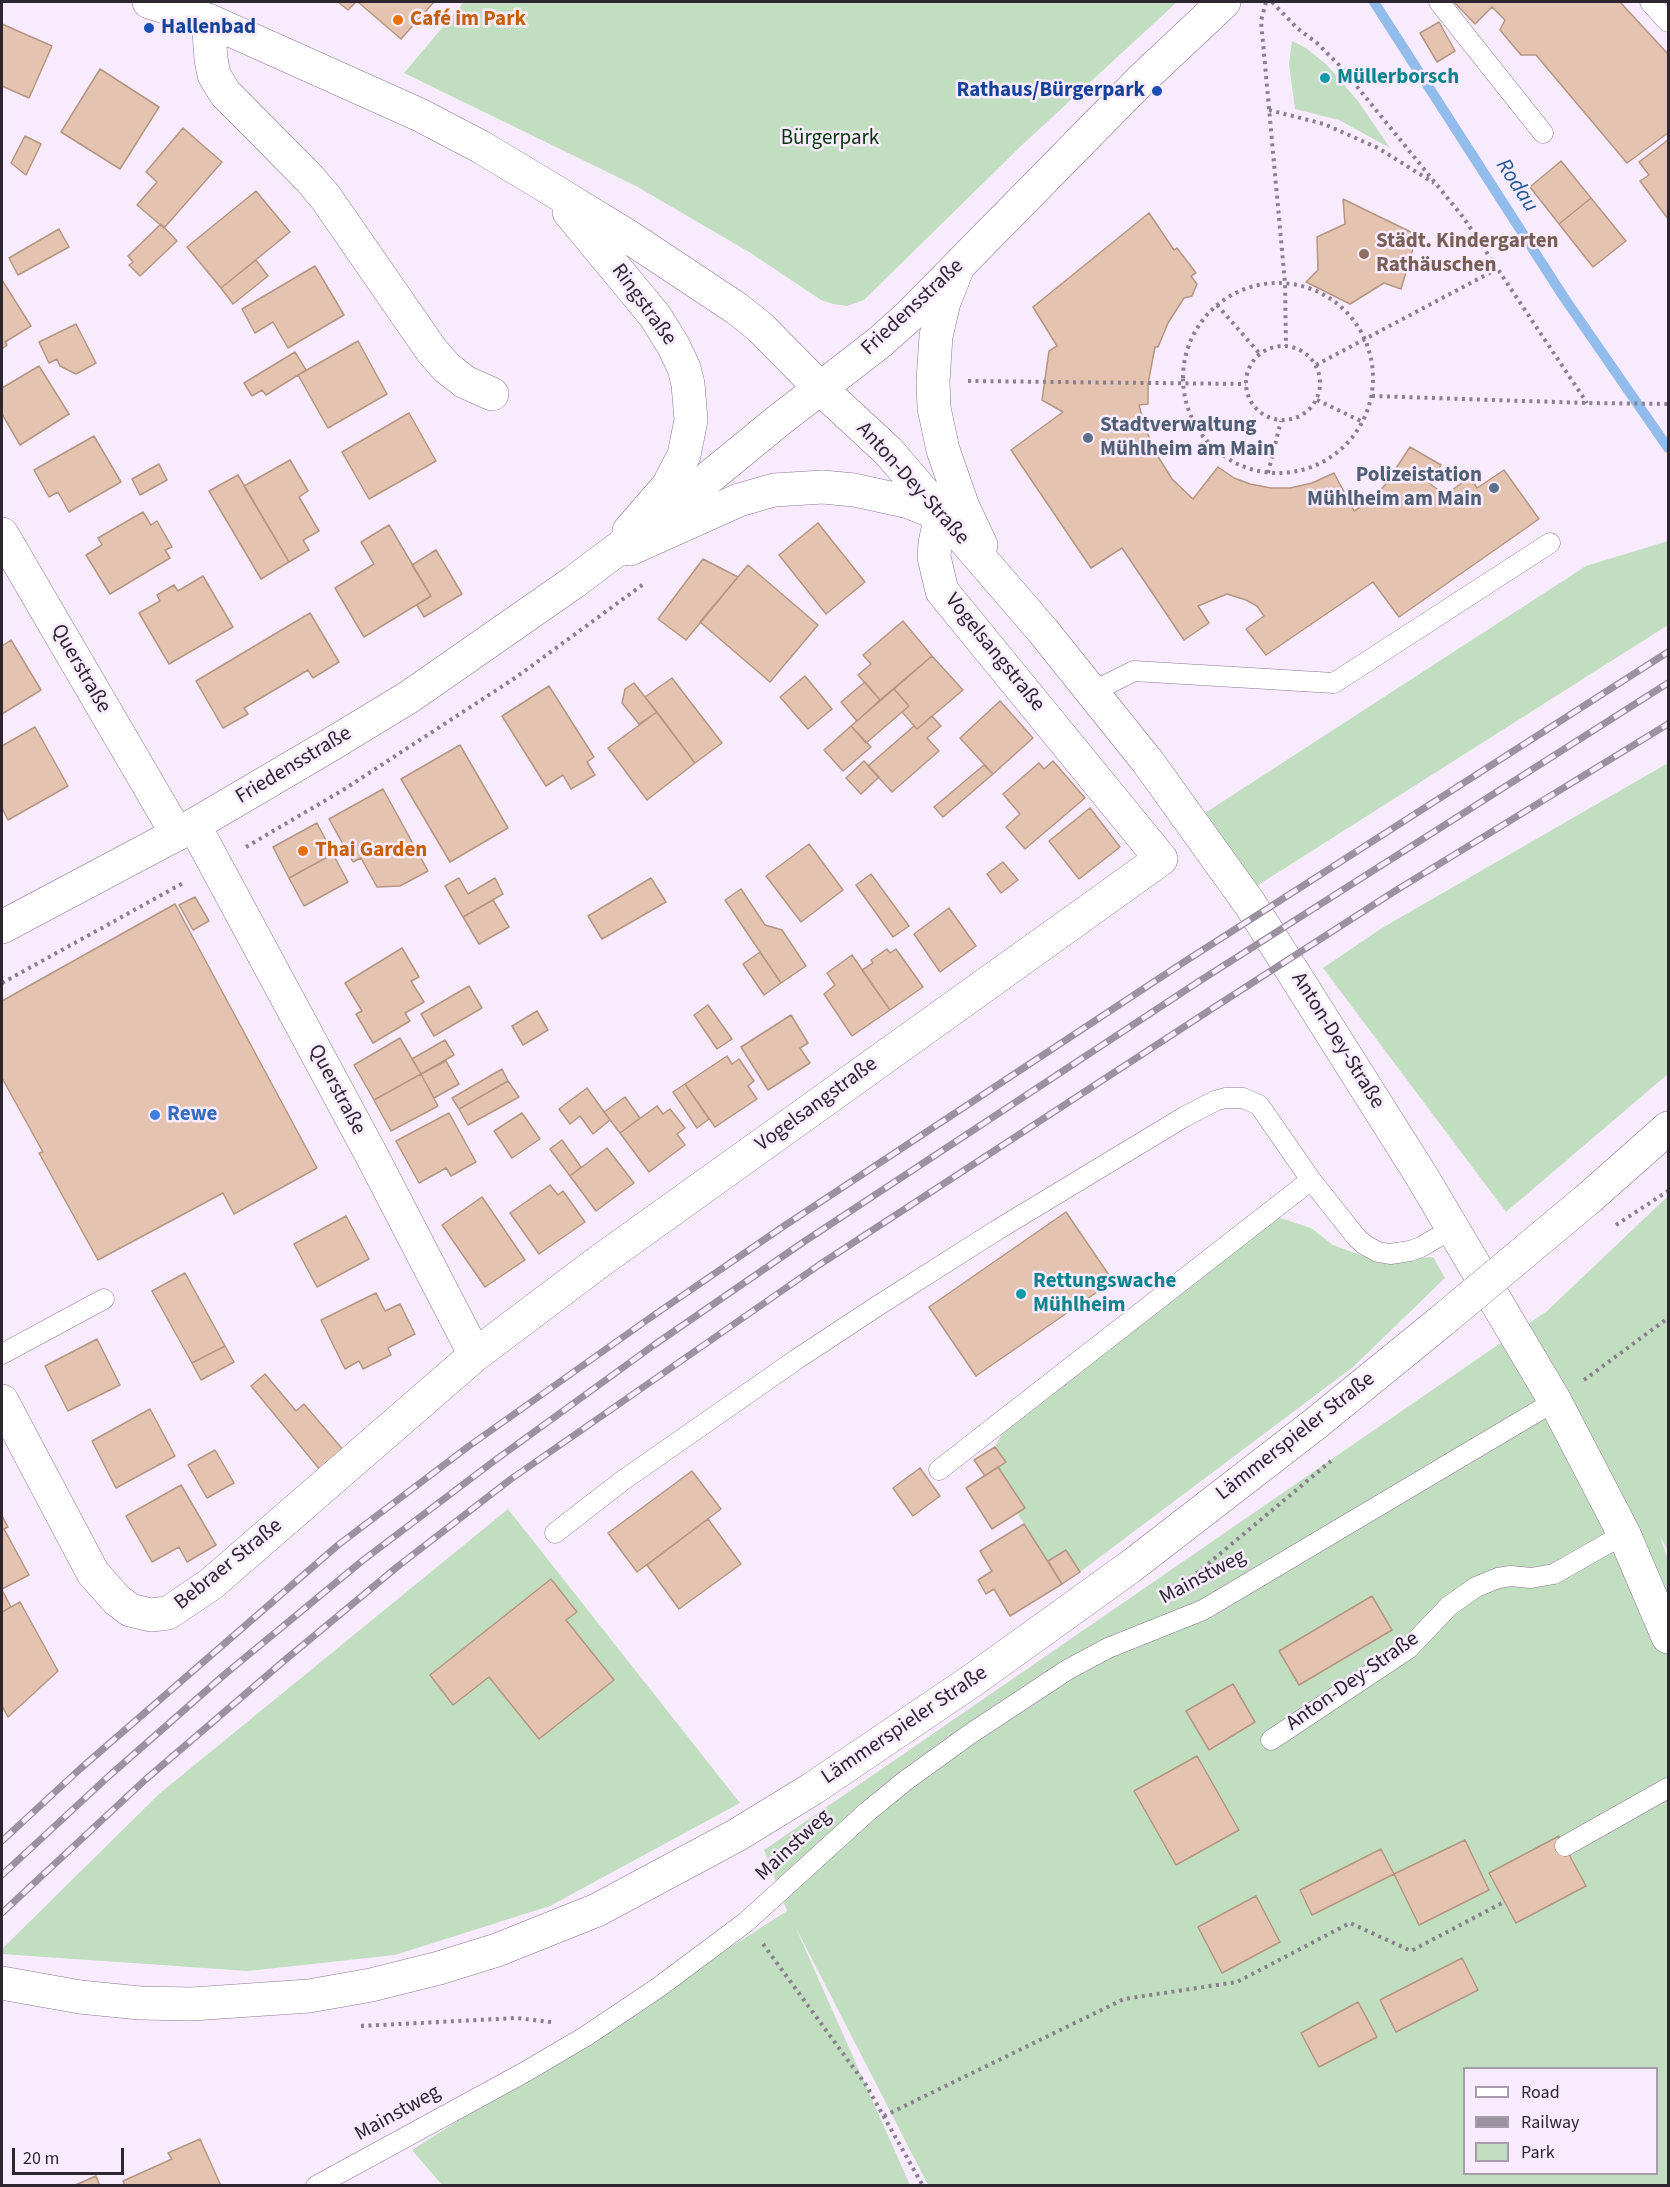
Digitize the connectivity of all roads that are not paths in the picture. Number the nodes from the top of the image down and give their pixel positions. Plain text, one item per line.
1 (149, 2) edge
2 (1224, 2) edge
3 (1439, 2) edge
4 (1650, 2) edge
5 (208, 20) junction
6 (1668, 22) edge
7 (1543, 133) dead end
8 (546, 186) junction
9 (958, 267) junction
10 (821, 389) junction
11 (492, 394) dead end
12 (941, 515) junction
13 (2, 534) edge
14 (1550, 543) dead end
15 (574, 582) junction
16 (999, 582) junction
17 (1092, 692) junction
18 (186, 830) junction
19 (2, 927) edge
20 (1668, 1128) edge
21 (1311, 1180) junction
22 (1453, 1228) junction
23 (104, 1299) dead end
24 (2, 1354) edge
25 (475, 1355) junction
26 (1555, 1401) junction
27 (2, 1403) edge
28 (939, 1470) dead end
29 (555, 1533) dead end
30 (1624, 1534) junction
31 (1668, 1636) edge
32 (1271, 1740) dead end
33 (1668, 1788) edge
34 (1564, 1846) dead end
35 (2, 1983) edge
36 (316, 2186) edge

1 - 5 street, Ringstraße
2 - 9 street, Friedensstraße
3 - 7 lane
4 - 6 lane
5 - 8 street, Ringstraße
5 - 11 street
8 - 10 street, Ringstraße
8 - 15 street, Ringstraße
9 - 10 street, Friedensstraße
9 - 16 street, Anton-Dey-Straße
10 - 12 street, Anton-Dey-Straße
10 - 15 street, Friedensstraße
12 - 15 street, Friedensstraße
12 - 16 street, Anton-Dey-Straße
12 - 25 street, Vogelsangstraße
13 - 18 street, Querstraße
14 - 17 lane
15 - 18 street, Friedensstraße
16 - 17 street, Anton-Dey-Straße
17 - 22 street, Anton-Dey-Straße
18 - 19 street, Friedensstraße
18 - 25 street, Querstraße
20 - 35 street, Lämmerspieler Straße, bridge
21 - 22 lane
21 - 28 lane
21 - 29 lane
22 - 26 street, Anton-Dey-Straße
23 - 24 lane
25 - 27 street, Bebraer Straße
26 - 30 street, Anton-Dey-Straße
26 - 36 lane, Mainstweg
30 - 31 street, Anton-Dey-Straße
30 - 32 lane, Anton-Dey-Straße
33 - 34 lane

